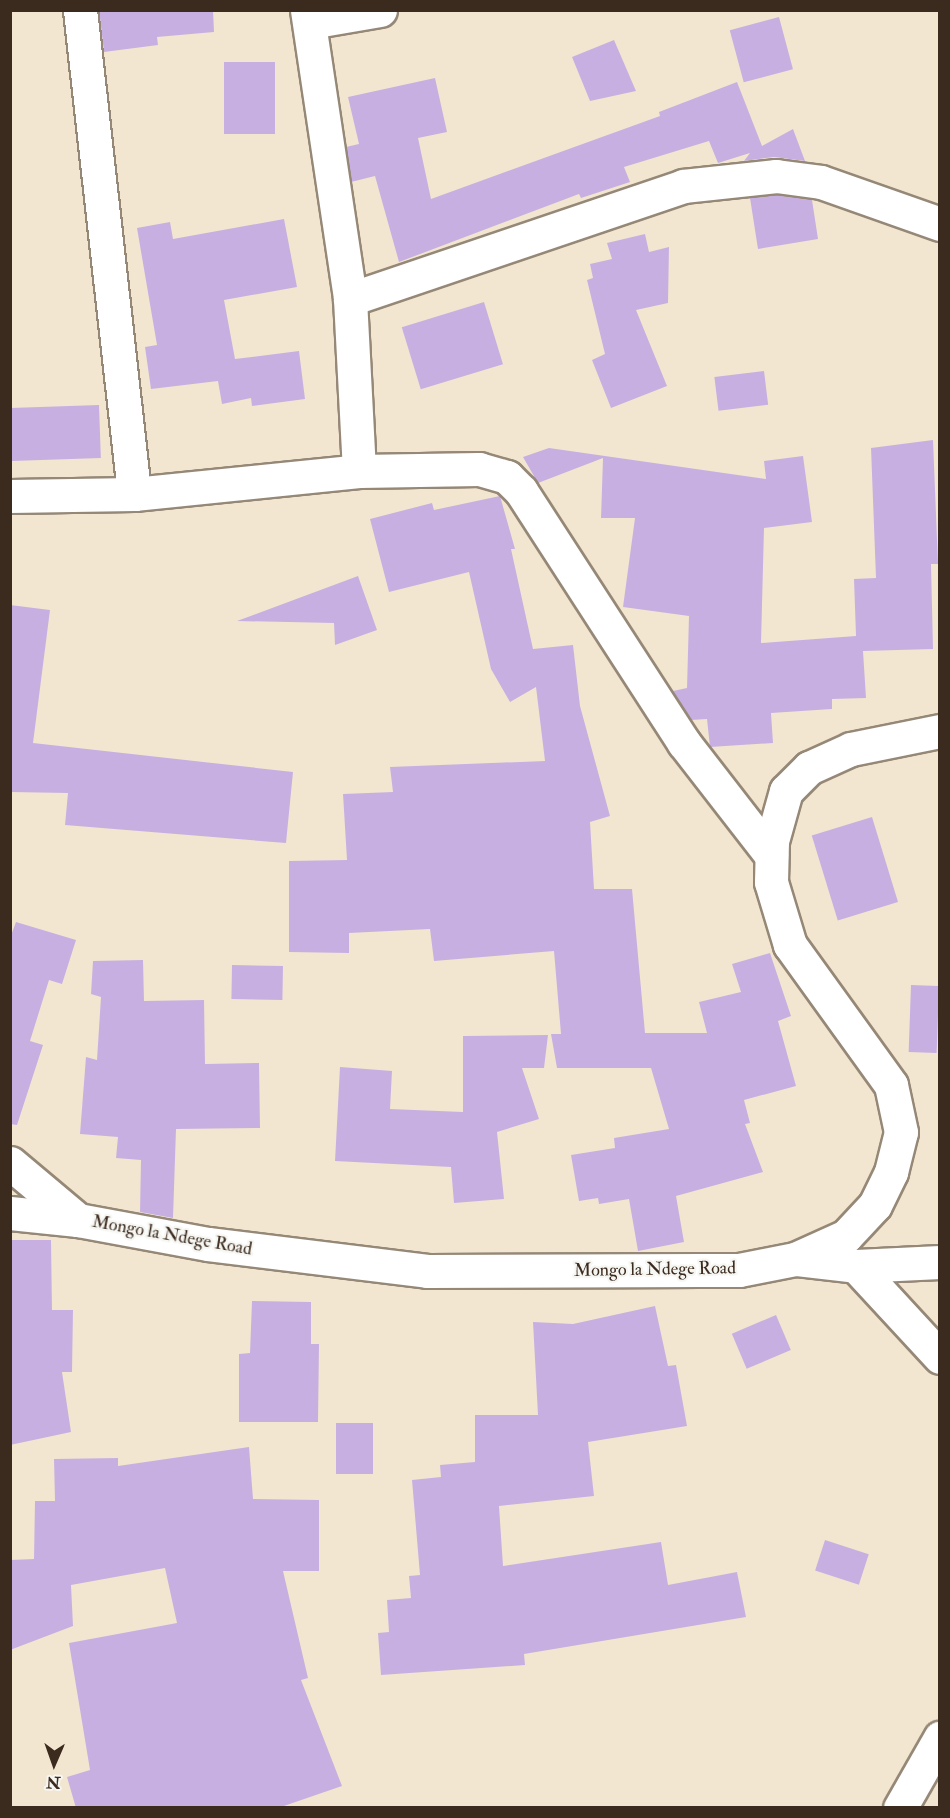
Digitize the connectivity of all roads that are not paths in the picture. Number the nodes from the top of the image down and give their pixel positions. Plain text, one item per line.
1 (80, 10) edge
2 (380, 10) edge
3 (308, 16) edge
4 (939, 224) edge
5 (350, 299) junction
6 (359, 471) junction
7 (134, 494) junction
8 (10, 496) edge
9 (939, 731) edge
10 (771, 855) junction
11 (10, 1163) edge
12 (10, 1213) edge
13 (78, 1220) junction
14 (795, 1258) junction
15 (939, 1262) edge
16 (856, 1266) junction
17 (939, 1357) edge
18 (939, 1738) edge
19 (900, 1808) edge

1 - 7 street
2 - 3 street
3 - 5 street
4 - 5 street
5 - 6 street
6 - 7 street
6 - 10 street
7 - 8 street
9 - 10 street, Mongo la Ndege Road
10 - 14 street, Mongo la Ndege Road
11 - 13 street
12 - 13 street, Mongo la Ndege Road
13 - 14 street, Mongo la Ndege Road
14 - 16 street
15 - 16 street
16 - 17 street
18 - 19 street

